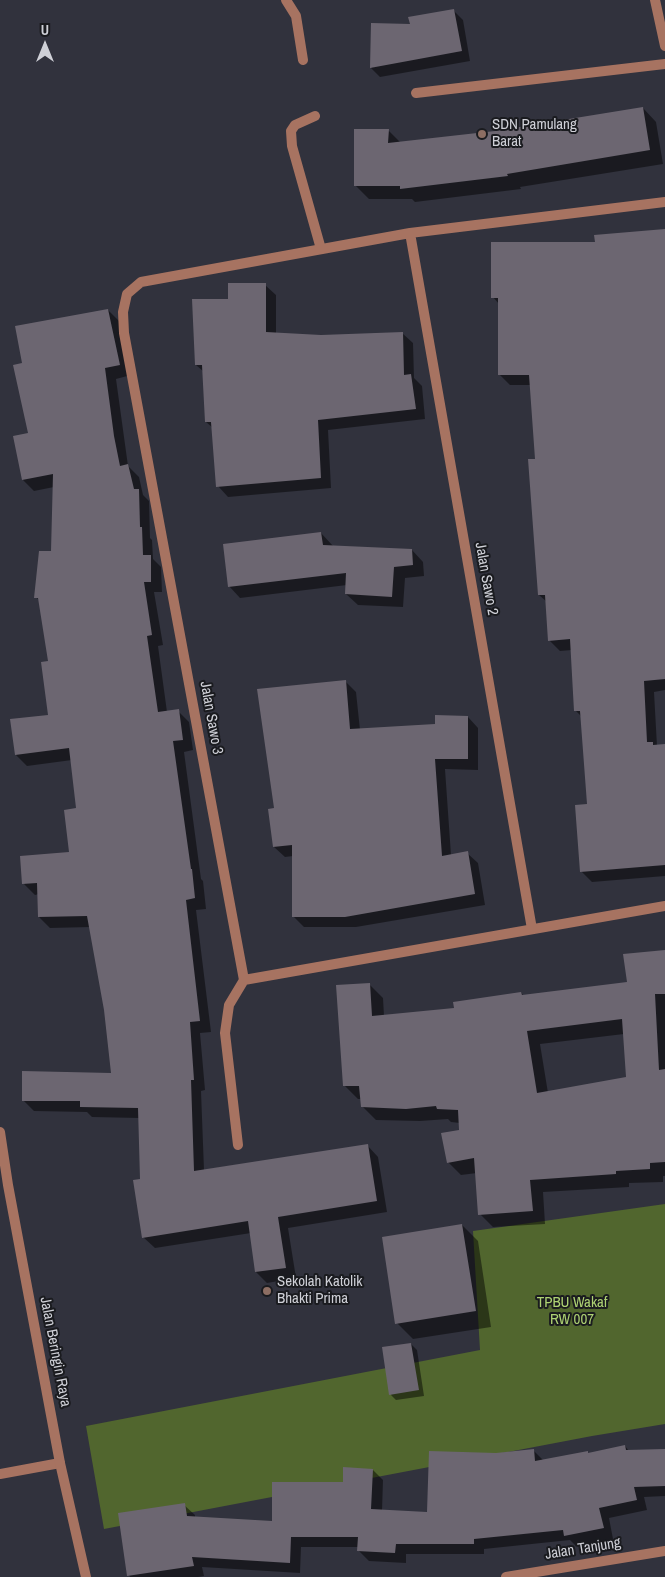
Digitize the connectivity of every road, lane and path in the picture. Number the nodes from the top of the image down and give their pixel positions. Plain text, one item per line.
1 (286, 0) edge
2 (655, 0) edge
3 (665, 46) edge
4 (304, 60) dead end
5 (665, 64) edge
6 (416, 93) dead end
7 (315, 116) dead end
8 (665, 202) edge
9 (410, 233) junction
10 (321, 249) junction
11 (665, 906) edge
12 (532, 929) junction
13 (244, 980) junction
14 (0, 1132) edge
15 (238, 1145) dead end
16 (4, 1185) edge
17 (60, 1463) junction
18 (0, 1474) edge
19 (665, 1551) edge
20 (86, 1577) edge
21 (506, 1577) edge

1 - 4 street
2 - 3 street
5 - 6 street
7 - 10 street
8 - 9 street
9 - 10 street
9 - 12 street, Jalan Sawo 2
10 - 13 street, Jalan Sawo 3
11 - 12 street
12 - 13 street
13 - 15 street
14 - 16 street, Jalan Beringin Raya
16 - 17 street, Jalan Beringin Raya
17 - 18 street
17 - 20 street, Jalan Beringin Raya
19 - 21 street, Jalan Tanjung

